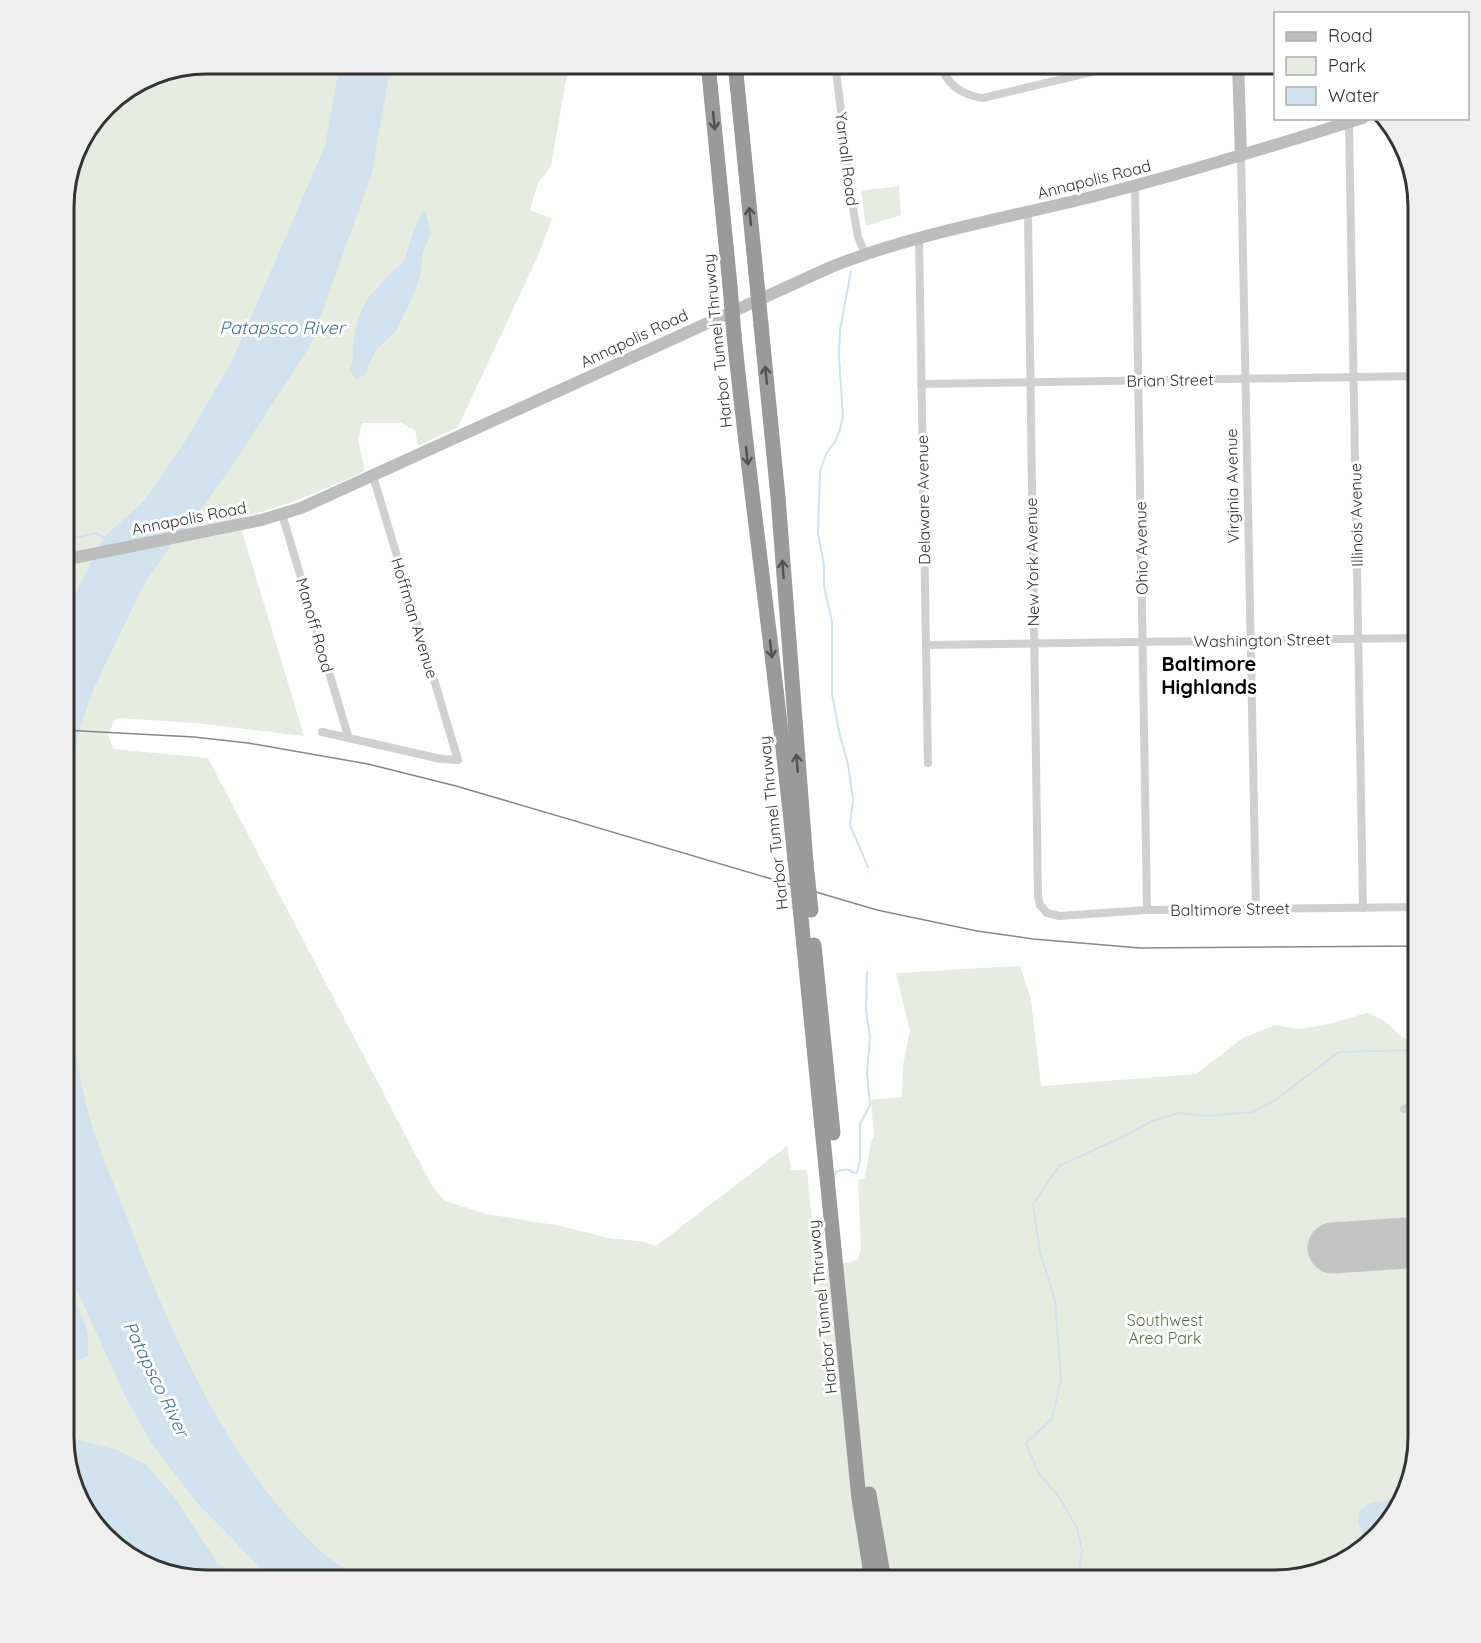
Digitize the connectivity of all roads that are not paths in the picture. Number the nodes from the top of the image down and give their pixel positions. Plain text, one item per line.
1 (709, 74) edge
2 (736, 74) edge
3 (837, 74) edge
4 (945, 74) edge
5 (1082, 74) edge
6 (1238, 74) edge
7 (1357, 120) edge
8 (1349, 123) junction
9 (1241, 156) junction
10 (1135, 186) junction
11 (1028, 213) junction
12 (919, 237) junction
13 (865, 253) junction
14 (1408, 376) edge
15 (1354, 377) junction
16 (1246, 379) junction
17 (1138, 380) junction
18 (1030, 382) junction
19 (921, 384) junction
20 (373, 476) junction
21 (282, 514) junction
22 (74, 558) edge
23 (1408, 638) edge
24 (1358, 639) junction
25 (1251, 640) junction
26 (1143, 642) junction
27 (1033, 644) junction
28 (926, 645) junction
29 (322, 732) dead end
30 (348, 736) junction
31 (928, 763) dead end
32 (801, 862) junction
33 (1408, 907) edge
34 (1363, 908) junction
35 (1256, 909) junction
36 (1043, 910) joint
37 (1147, 910) junction
38 (825, 1105) junction
39 (1408, 1108) edge
40 (1404, 1109) dead end
41 (870, 1570) edge
42 (882, 1570) edge

1 -> 32 highway, Harbor Tunnel Thruway, bridge
32 -> 2 highway, Harbor Tunnel Thruway, bridge
3 - 13 street, Yarnall Road
4 - 5 street
6 - 9 main road, Virginia Avenue
7 - 8 main road, Annapolis Road
8 - 9 main road, Annapolis Road
8 - 15 street, Illinois Avenue
9 - 10 main road, Annapolis Road
9 - 16 street, Virginia Avenue
10 - 11 main road, Annapolis Road
10 - 17 street, Ohio Avenue
11 - 12 main road, Annapolis Road
11 - 18 street, New York Avenue
12 - 13 main road, Annapolis Road
12 - 19 street, Delaware Avenue
13 - 20 main road, Annapolis Road
14 - 15 street, Brian Street
15 - 16 street, Brian Street
15 - 24 street, Illinois Avenue
16 - 17 street, Brian Street
16 - 25 street, Virginia Avenue
17 - 18 street, Brian Street
17 - 26 street, Ohio Avenue
18 - 19 street, Brian Street
18 - 27 street, New York Avenue
19 - 28 street, Delaware Avenue
20 - 21 main road, Annapolis Road
20 - 30 street, Hoffman Avenue
21 - 22 main road, Annapolis Road
21 - 30 street, Manoff Road
23 - 24 street, Washington Street
24 - 25 street, Washington Street
24 - 34 street, Illinois Avenue
25 - 26 street, Washington Street
25 - 35 street, Virginia Avenue
26 - 27 street, Washington Street
26 - 37 street, Ohio Avenue
27 - 28 street, Washington Street
27 - 36 street, New York Avenue
28 - 31 street, Delaware Avenue
29 - 30 street
32 - 38 highway, Harbor Tunnel Thruway, bridge
33 - 34 street, Baltimore Street
34 - 35 street, Baltimore Street
35 - 37 street, Baltimore Street
36 - 37 street, Baltimore Street
38 - 41 highway, Harbor Tunnel Thruway
38 - 42 highway, Harbor Tunnel Thruway
39 - 40 street

